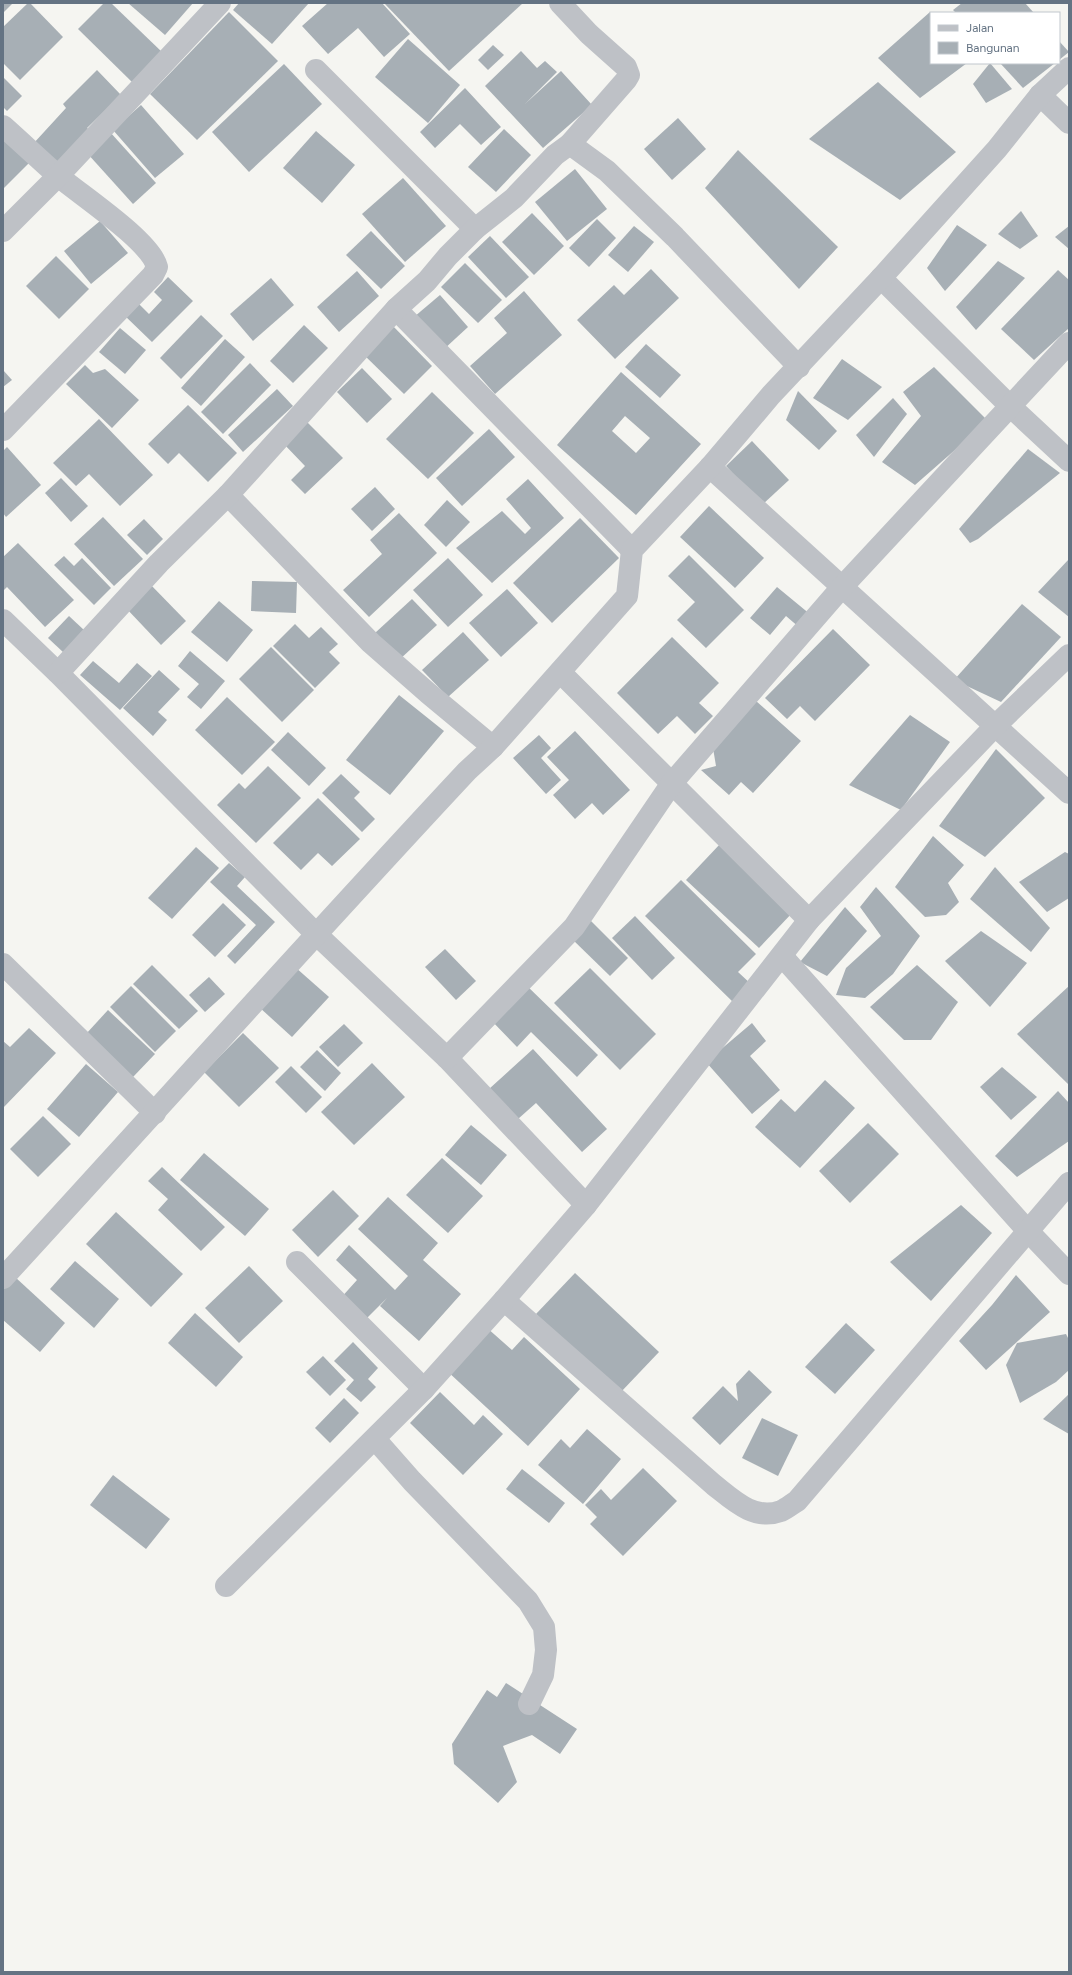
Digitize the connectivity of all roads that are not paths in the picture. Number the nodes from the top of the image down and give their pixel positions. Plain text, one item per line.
1 (220, 3) edge
2 (560, 3) edge
3 (1069, 68) edge
4 (316, 70) dead end
5 (1040, 95) junction
6 (1069, 123) edge
7 (3, 126) edge
8 (570, 144) junction
9 (58, 176) junction
10 (476, 229) junction
11 (3, 231) edge
12 (881, 278) junction
13 (396, 309) junction
14 (1069, 343) edge
15 (799, 367) junction
16 (1010, 406) junction
17 (3, 430) edge
18 (1069, 461) edge
19 (710, 467) junction
20 (228, 495) junction
21 (632, 550) junction
22 (842, 587) junction
23 (3, 620) edge
24 (1069, 655) edge
25 (560, 672) junction
26 (58, 673) junction
27 (995, 726) junction
28 (493, 747) junction
29 (672, 784) junction
30 (1069, 792) edge
31 (809, 920) junction
32 (316, 933) junction
33 (782, 956) junction
34 (3, 964) edge
35 (446, 1058) junction
36 (155, 1113) junction
37 (1069, 1183) edge
38 (586, 1205) junction
39 (1027, 1230) junction
40 (297, 1262) dead end
41 (1069, 1274) edge
42 (3, 1278) edge
43 (504, 1300) junction
44 (424, 1389) junction
45 (374, 1439) junction
46 (226, 1586) dead end
47 (529, 1704) dead end

1 - 9 street
2 - 8 street
3 - 5 street
4 - 10 street
5 - 6 street
5 - 12 street
7 - 9 street
8 - 10 street
8 - 15 street
9 - 11 street
9 - 17 street
10 - 13 street
12 - 15 street
12 - 16 street
13 - 20 street
13 - 21 street
14 - 16 street
15 - 19 street
16 - 18 street
16 - 22 street
19 - 21 street
19 - 22 street
20 - 26 street
20 - 28 street
21 - 25 street
22 - 27 street
22 - 29 street
23 - 26 street
24 - 27 street
25 - 28 street
25 - 29 street
26 - 32 street
27 - 30 street
27 - 31 street
28 - 32 street
29 - 31 street
29 - 35 street
31 - 33 street
32 - 35 street
32 - 36 street
33 - 38 street
33 - 39 street
34 - 36 street
35 - 38 street
36 - 42 street
37 - 39 street
38 - 43 street
39 - 41 street
39 - 43 street
40 - 44 street
43 - 44 street
44 - 45 street
45 - 46 street
45 - 47 street

